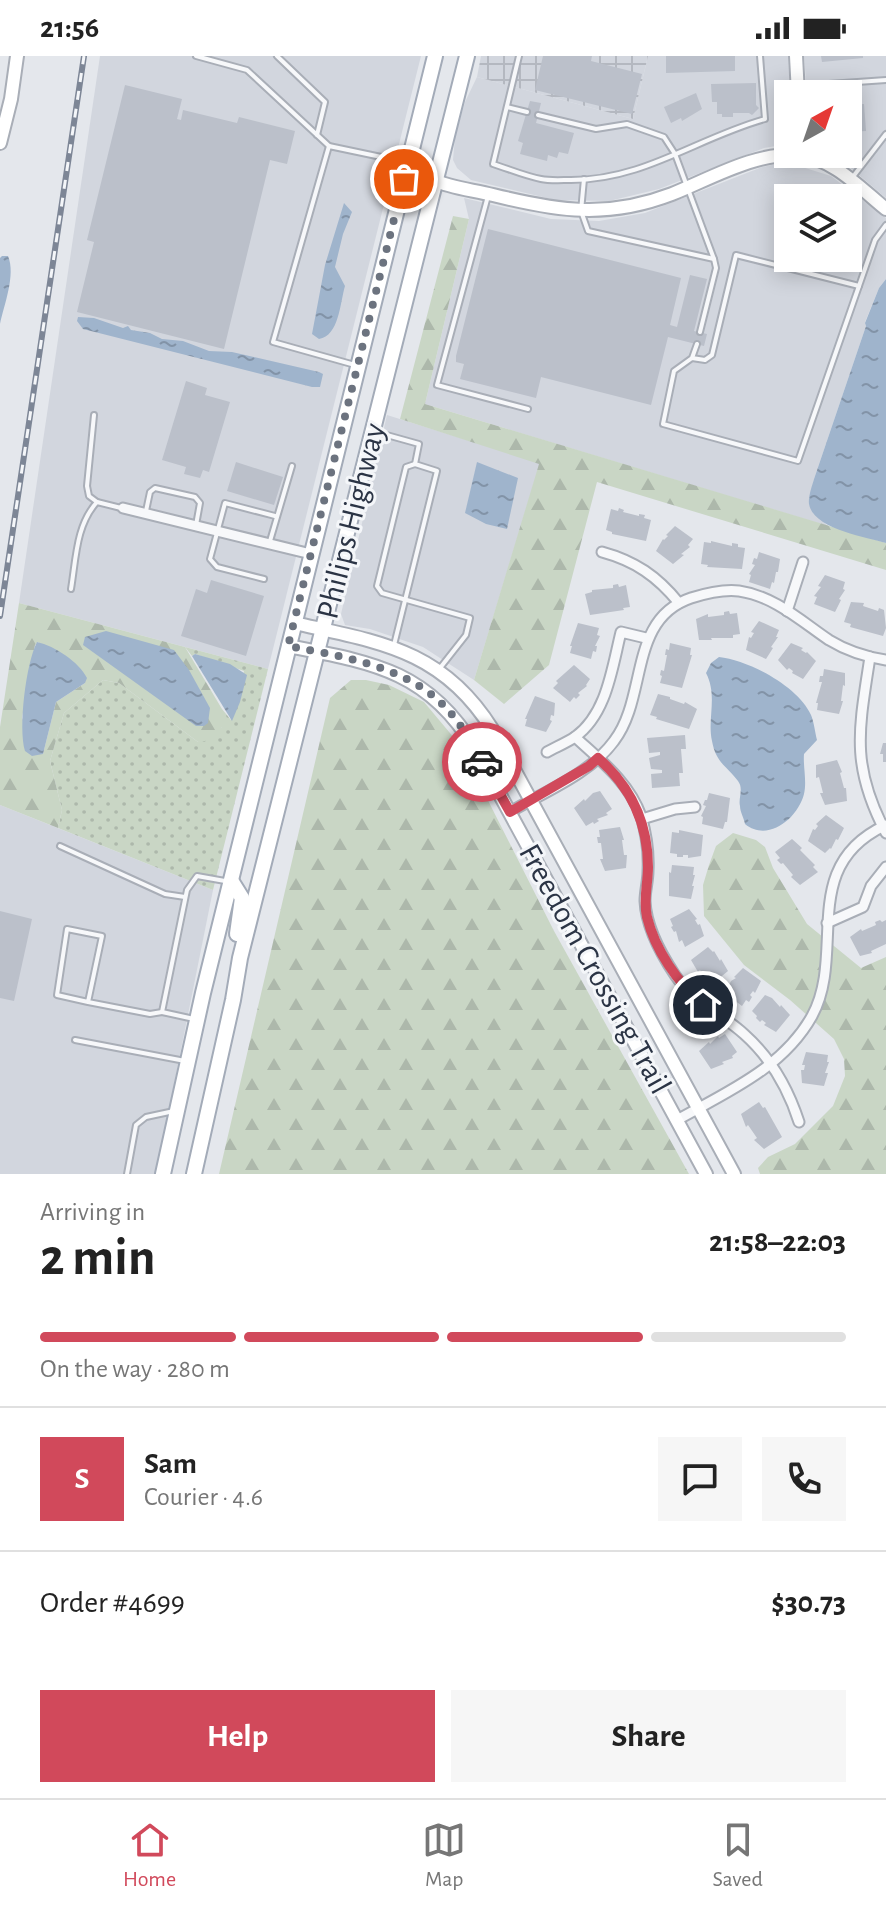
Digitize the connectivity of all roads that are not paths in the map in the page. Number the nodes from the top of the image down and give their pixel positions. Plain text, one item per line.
1 (17, 56) edge
2 (196, 56) edge
3 (277, 56) edge
4 (435, 56) edge
5 (467, 56) edge
6 (519, 56) edge
7 (760, 56) edge
8 (796, 56) edge
9 (797, 80) edge
10 (886, 80) edge
11 (862, 83) edge
12 (507, 107) junction
13 (527, 112) dead end
14 (538, 115) dead end
15 (886, 134) edge
16 (317, 135) junction
17 (0, 143) edge
18 (329, 146) junction
19 (675, 154) junction
20 (774, 156) edge
21 (408, 163) junction
22 (834, 168) edge
23 (584, 179) junction
24 (850, 180) junction
25 (435, 181) junction
26 (688, 187) junction
27 (488, 194) junction
28 (886, 209) edge
29 (581, 211) junction
30 (886, 225) edge
31 (714, 259) junction
32 (859, 286) junction
33 (700, 332) dead end
34 (697, 344) dead end
35 (692, 358) junction
36 (358, 366) junction
37 (528, 409) dead end
38 (94, 415) dead end
39 (373, 432) junction
40 (415, 464) junction
41 (292, 466) dead end
42 (97, 502) junction
43 (123, 508) joint
44 (145, 512) junction
45 (275, 516) junction
46 (196, 525) junction
47 (218, 531) junction
48 (269, 544) junction
49 (602, 552) dead end
50 (311, 554) junction
51 (803, 562) dead end
52 (264, 579) dead end
53 (71, 589) dead end
54 (406, 600) junction
55 (679, 603) junction
56 (787, 611) junction
57 (294, 623) junction
58 (324, 630) junction
59 (646, 638) junction
60 (288, 646) junction
61 (393, 647) junction
62 (319, 652) junction
63 (870, 657) junction
64 (886, 660) edge
65 (439, 670) junction
66 (425, 689) junction
67 (575, 737) junction
68 (547, 752) dead end
69 (598, 758) junction
70 (531, 800) junction
71 (695, 807) dead end
72 (510, 812) junction
73 (642, 819) junction
74 (885, 828) edge
75 (60, 846) dead end
76 (886, 867) edge
77 (232, 882) junction
78 (185, 897) junction
79 (827, 923) junction
80 (240, 958) junction
81 (88, 1002) junction
82 (162, 1012) junction
83 (197, 1020) junction
84 (75, 1040) dead end
85 (188, 1061) junction
86 (771, 1064) junction
87 (698, 1108) junction
88 (177, 1111) junction
89 (677, 1120) junction
90 (799, 1122) dead end
91 (127, 1174) edge
92 (163, 1174) edge
93 (194, 1174) edge
94 (706, 1174) edge
95 (734, 1174) edge

1 - 17 street
2 - 16 lane
3 - 16 lane
4 - 21 main road, Philips Highway
5 - 25 main road, Philips Highway
6 - 12 lane
7 - 19 lane
8 - 9 street
10 - 11 lane
12 - 13 lane
12 - 23 lane
14 - 19 lane
15 - 24 lane
16 - 18 lane
18 - 21 lane
18 - 36 lane
19 - 23 lane
19 - 26 lane
20 - 26 street
21 - 25 street
21 - 36 main road, Philips Highway
22 - 24 street
23 - 29 lane
24 - 28 street
25 - 27 street
25 - 39 main road, Philips Highway
26 - 29 street
26 - 31 lane
27 - 29 street
27 - 37 lane
29 - 31 lane
30 - 32 lane
31 - 33 lane
32 - 35 lane
32 - 35 lane
34 - 35 lane
36 - 50 main road, Philips Highway
38 - 42 lane
39 - 40 lane
39 - 58 main road, Philips Highway
40 - 54 lane
40 - 54 lane
41 - 45 lane
42 - 43 lane
42 - 53 lane
43 - 44 street
44 - 46 street
44 - 46 lane
45 - 47 lane
45 - 48 lane
46 - 47 street
47 - 48 street
47 - 52 lane
48 - 50 street
49 - 55 street
50 - 57 main road, Philips Highway
51 - 56 street
54 - 61 lane
54 - 65 lane
55 - 56 street
55 - 59 street
56 - 63 street
57 - 58 street, Freedom Crossing Trail
57 - 60 main road, Philips Highway
58 - 61 street, Freedom Crossing Trail
58 - 62 main road, Philips Highway
59 - 67 street
59 - 69 street
60 - 62 street, Freedom Crossing Trail
60 - 77 main road, Philips Highway
61 - 65 street, Freedom Crossing Trail
62 - 66 street, Freedom Crossing Trail
62 - 80 main road, Philips Highway
63 - 64 street
63 - 74 street
65 - 66 street
65 - 70 street, Freedom Crossing Trail
66 - 72 street, Freedom Crossing Trail
67 - 68 street
67 - 69 street
69 - 70 street
69 - 73 street
70 - 72 street
70 - 87 street, Freedom Crossing Trail
71 - 73 street
72 - 89 street, Freedom Crossing Trail
73 - 86 street
74 - 79 street
75 - 78 lane
76 - 79 street
77 - 78 lane
77 - 80 main road
77 - 83 main road, Philips Highway
78 - 82 lane
79 - 86 street
80 - 93 main road, Philips Highway
81 - 81 lane
81 - 82 lane
82 - 83 lane
83 - 85 main road, Philips Highway
84 - 85 lane
85 - 88 main road, Philips Highway
86 - 87 street
86 - 90 street
87 - 89 street
87 - 95 street, Freedom Crossing Trail
88 - 91 lane
88 - 92 main road, Philips Highway
89 - 94 street, Freedom Crossing Trail

